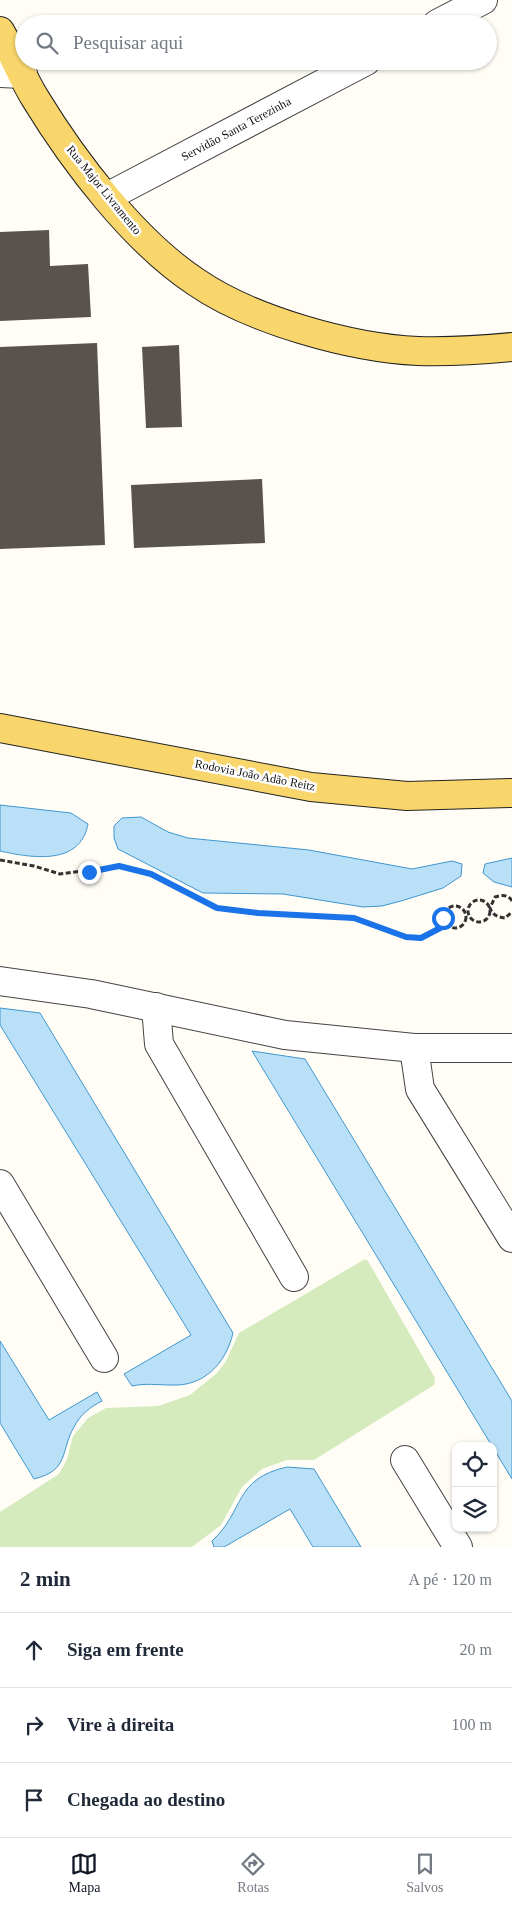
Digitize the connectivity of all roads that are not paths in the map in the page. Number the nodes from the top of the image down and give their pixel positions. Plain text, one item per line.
1 (483, 0) edge
2 (446, 13) edge
3 (1, 37) edge
4 (349, 70) edge
5 (12, 74) edge
6 (107, 197) junction
7 (512, 347) edge
8 (0, 728) edge
9 (512, 793) edge
10 (0, 981) edge
11 (156, 1007) junction
12 (414, 1048) junction
13 (512, 1048) edge
14 (0, 1184) edge
15 (512, 1238) edge
16 (294, 1277) dead end
17 (104, 1358) dead end
18 (405, 1460) dead end
19 (458, 1547) edge

1 - 2 street
3 - 5 main road, Rua Major Livramento
4 - 6 street, Servidão Santa Terezinha
5 - 6 main road, Rua Major Livramento
6 - 7 main road, Rua Major Livramento
8 - 9 main road, Rodovia João Adão Reitz
10 - 11 street
11 - 12 street
11 - 16 street
12 - 13 street
12 - 15 street
14 - 17 street
18 - 19 street

